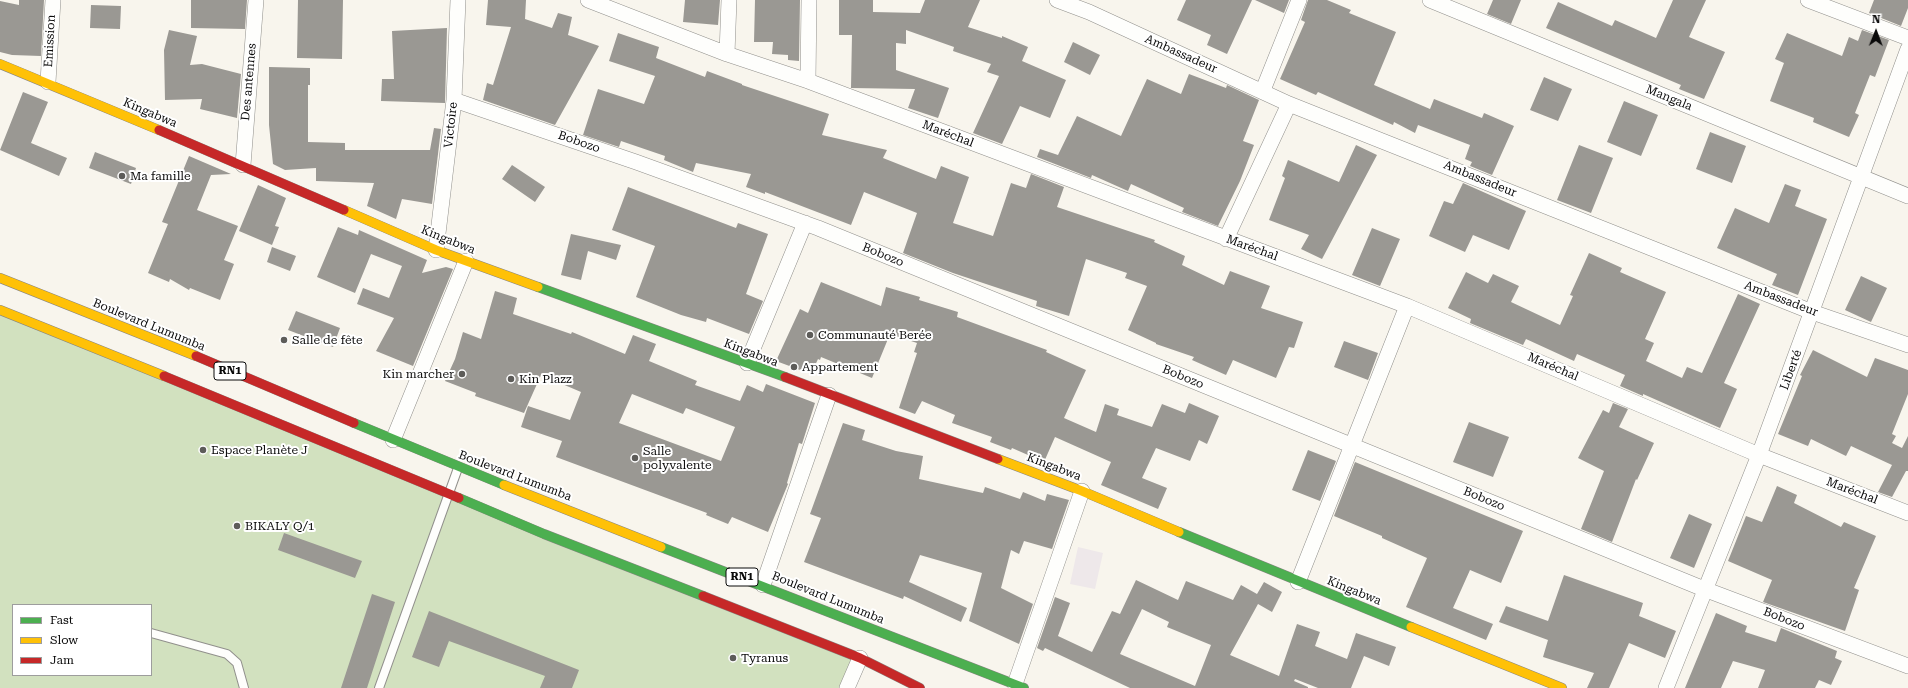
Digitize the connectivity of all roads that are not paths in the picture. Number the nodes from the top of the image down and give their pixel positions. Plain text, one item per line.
1 (53, 0) edge
2 (256, 0) edge
3 (458, 0) edge
4 (591, 0) edge
5 (729, 0) edge
6 (810, 0) edge
7 (1057, 0) edge
8 (1299, 0) edge
9 (1430, 0) edge
10 (1808, 0) edge
11 (1908, 38) edge
12 (727, 54) junction
13 (1907, 55) edge
14 (0, 64) edge
15 (808, 81) junction
16 (48, 82) junction
17 (1263, 90) junction
18 (454, 100) junction
19 (1289, 104) junction
20 (243, 165) junction
21 (1861, 177) junction
22 (1908, 196) edge
23 (804, 223) junction
24 (1226, 238) junction
25 (436, 250) junction
26 (466, 261) junction
27 (0, 278) edge
28 (1408, 306) junction
29 (0, 310) edge
30 (1812, 312) junction
31 (1908, 345) edge
32 (746, 364) junction
33 (829, 395) junction
34 (393, 440) junction
35 (1352, 445) junction
36 (1759, 455) junction
37 (459, 468) junction
38 (1082, 490) junction
39 (449, 494) junction
40 (1908, 513) edge
41 (1298, 582) junction
42 (763, 585) junction
43 (1704, 589) junction
44 (152, 632) edge
45 (860, 658) junction
46 (1908, 666) edge
47 (1020, 686) edge
48 (244, 688) edge
49 (379, 688) edge
50 (847, 688) edge
51 (920, 688) edge
52 (1562, 688) edge
53 (1666, 688) edge

1 - 16 street, Emission
2 - 20 street, Des antennes
3 - 18 street, Victoire
4 - 12 street, Maréchal
5 - 12 street
6 - 15 street
7 - 17 street, Ambassadeur
8 - 17 street
9 - 21 street, Mangala
10 - 11 street
12 - 15 street, Maréchal
13 - 21 street, Liberté
14 - 16 main road, Kingabwa
15 - 24 street, Maréchal
16 - 20 main road, Kingabwa
17 - 19 street, Ambassadeur
18 - 23 street, Bobozo
18 - 25 street, Victoire
19 - 24 street
19 - 30 street, Ambassadeur
20 - 25 main road, Kingabwa
21 - 22 street, Mangala
21 - 30 street, Liberté
23 - 32 street
23 - 35 street, Bobozo
24 - 28 street, Maréchal
25 - 26 main road, Kingabwa
26 - 32 main road, Kingabwa
26 - 34 street
27 - 34 main road, Boulevard Lumumba / RN1
28 - 35 street
28 - 36 street, Maréchal
29 - 39 main road, RN1
30 - 31 street, Ambassadeur
30 - 36 street, Liberté
32 - 33 main road, Kingabwa
33 - 38 main road, Kingabwa
33 - 42 street
34 - 37 main road, Boulevard Lumumba / RN1
35 - 41 street
35 - 43 street, Bobozo
36 - 40 street, Maréchal
36 - 43 street, Liberté
37 - 39 lane
37 - 42 main road, Boulevard Lumumba / RN1
38 - 41 main road, Kingabwa
38 - 47 street
39 - 45 main road, RN1
39 - 49 lane
41 - 52 main road, Kingabwa
42 - 47 main road, Boulevard Lumumba / RN1
43 - 46 street, Bobozo
43 - 53 street, Liberté
44 - 48 lane
45 - 50 street
45 - 51 main road, RN1

